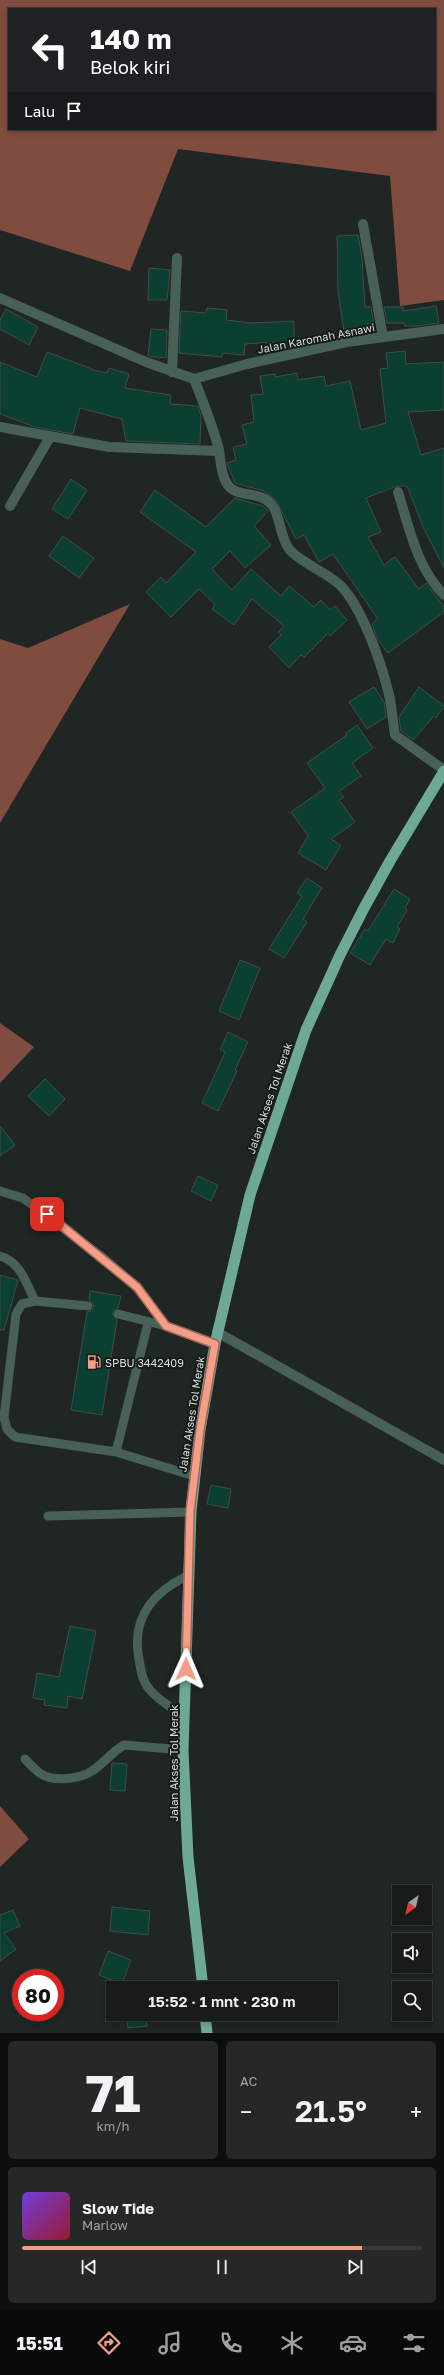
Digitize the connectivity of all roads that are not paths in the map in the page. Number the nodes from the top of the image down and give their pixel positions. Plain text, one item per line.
1 (363, 224) dead end
2 (176, 258) dead end
3 (0, 298) edge
4 (444, 329) edge
5 (383, 337) junction
6 (172, 372) junction
7 (194, 378) junction
8 (0, 427) edge
9 (50, 437) junction
10 (219, 451) junction
11 (398, 492) dead end
12 (10, 506) dead end
13 (444, 595) edge
14 (444, 770) edge
15 (0, 1190) edge
16 (0, 1256) edge
17 (34, 1301) junction
18 (88, 1306) dead end
19 (118, 1314) dead end
20 (148, 1323) junction
21 (166, 1326) junction
22 (217, 1332) junction
23 (215, 1344) junction
24 (3, 1429) edge
25 (116, 1452) junction
26 (444, 1460) edge
27 (194, 1476) junction
28 (190, 1512) junction
29 (48, 1516) dead end
30 (187, 1576) junction
31 (185, 1717) junction
32 (183, 1750) junction
33 (25, 1759) dead end
34 (202, 1981) edge
35 (206, 2021) edge
36 (207, 2033) edge

1 - 5 street
2 - 6 street
3 - 6 street
4 - 5 street, Jalan Karomah Asnawi
5 - 7 street, Jalan Karomah Asnawi
6 - 7 street
7 - 10 street
8 - 9 street
9 - 10 street
9 - 12 street
10 - 14 street
11 - 13 street
14 - 22 highway, Jalan Akses Tol Merak
15 - 21 lane
16 - 17 lane
17 - 18 lane
17 - 24 lane
19 - 20 lane
20 - 21 lane
20 - 25 lane
21 - 23 lane
22 - 23 highway, Jalan Akses Tol Merak
22 - 26 street
23 - 27 highway, Jalan Akses Tol Merak
24 - 25 lane
25 - 27 lane
27 - 28 highway, Jalan Akses Tol Merak
28 - 29 lane
28 - 30 highway, Jalan Akses Tol Merak
30 - 31 highway, Jalan Akses Tol Merak
30 - 31 lane
31 - 32 highway, Jalan Akses Tol Merak
32 - 33 lane
32 - 34 highway, Jalan Akses Tol Merak
35 - 36 highway

